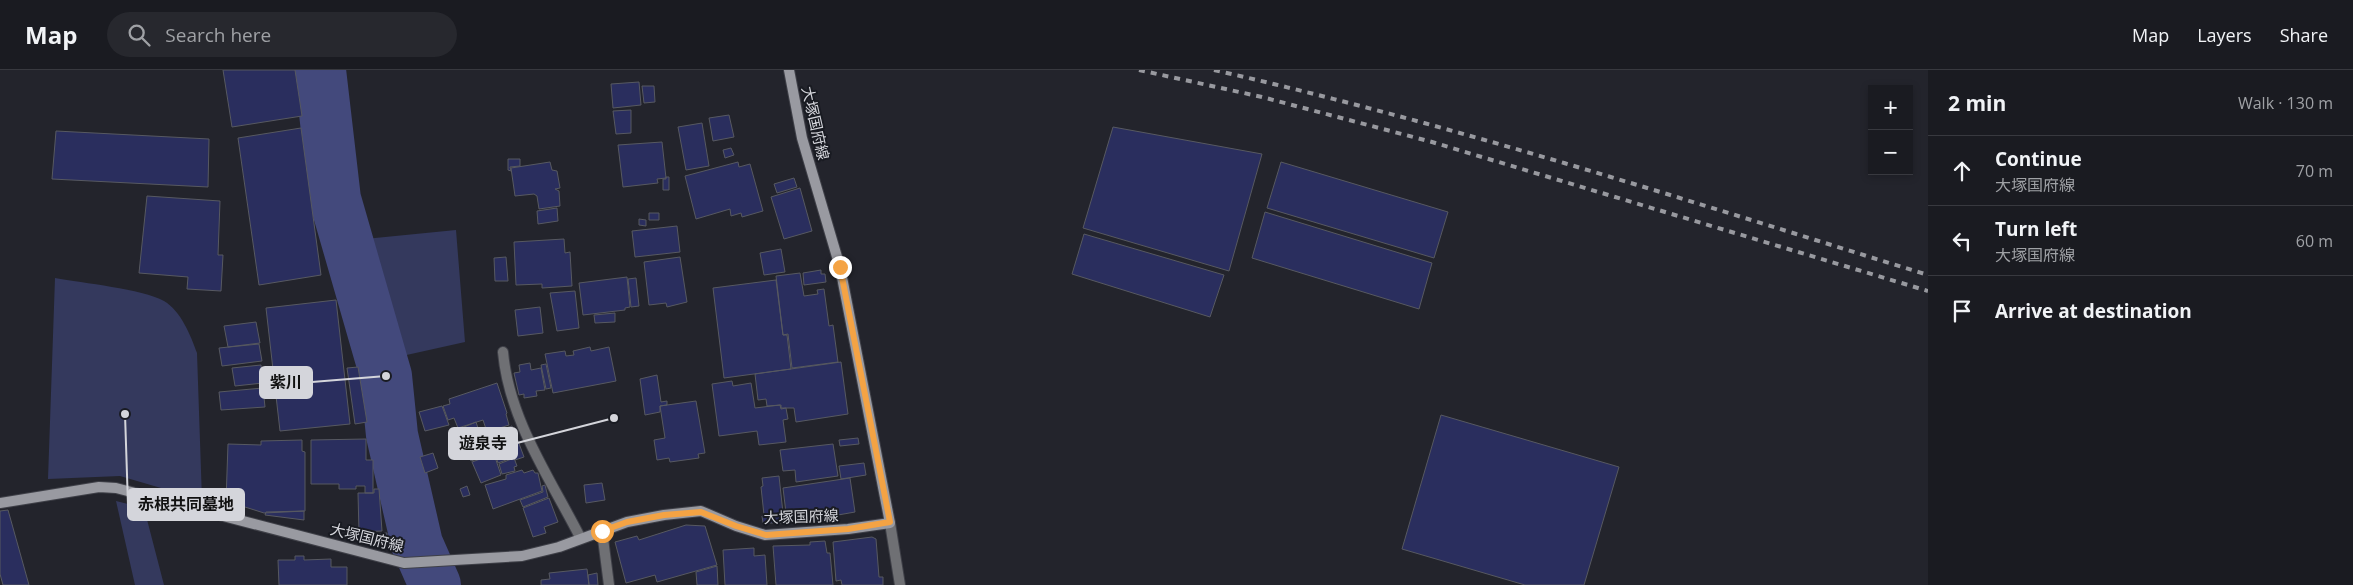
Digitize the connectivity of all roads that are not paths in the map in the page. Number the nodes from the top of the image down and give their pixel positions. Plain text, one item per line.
1 (790, 70) edge
2 (503, 352) dead end
3 (0, 502) edge
4 (890, 522) junction
5 (602, 531) junction
6 (580, 538) junction
7 (609, 585) edge
8 (900, 585) edge

1 - 4 main road, 大塚国府線
2 - 6 street
3 - 6 main road, 大塚国府線
4 - 5 main road, 大塚国府線
4 - 8 street
5 - 6 main road, 大塚国府線
5 - 7 street

